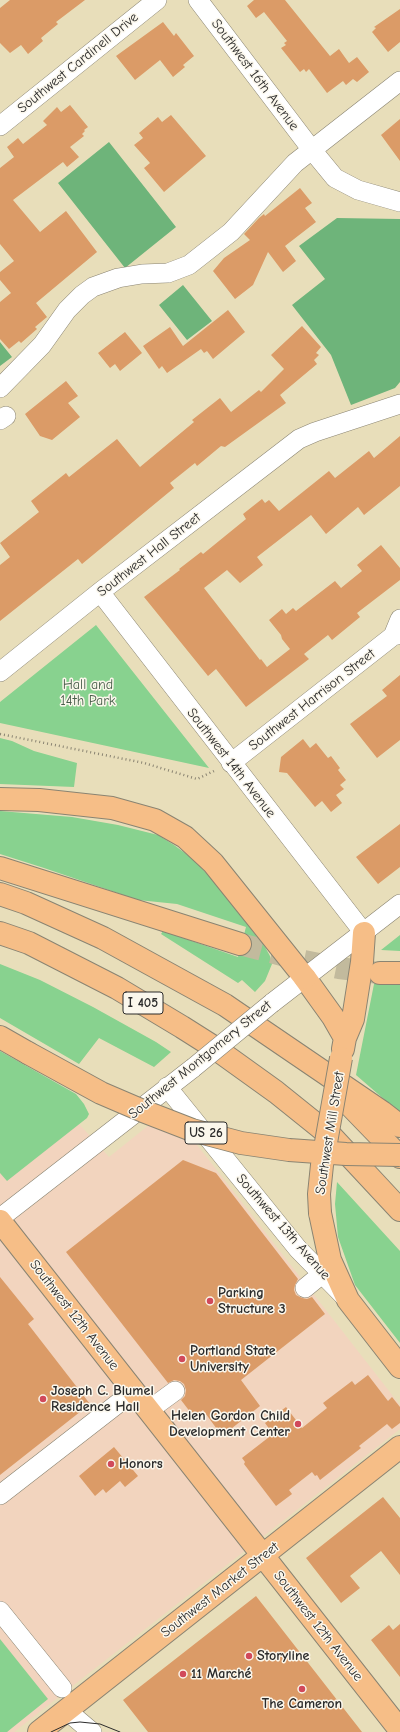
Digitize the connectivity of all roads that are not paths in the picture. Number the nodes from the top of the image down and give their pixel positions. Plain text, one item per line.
1 (157, 0) edge
2 (198, 0) edge
3 (400, 82) edge
4 (0, 126) edge
5 (312, 150) junction
6 (400, 202) edge
7 (0, 388) edge
8 (400, 404) edge
9 (100, 592) junction
10 (400, 619) edge
11 (396, 635) edge
12 (0, 672) edge
13 (231, 763) junction
14 (0, 799) edge
15 (0, 868) edge
16 (0, 894) edge
17 (400, 904) edge
18 (0, 933) edge
19 (364, 933) junction
20 (240, 944) tunnel mouth
21 (305, 978) junction
22 (0, 1037) edge
23 (343, 1048) junction
24 (306, 1060) junction
25 (167, 1087) junction
26 (400, 1126) edge
27 (400, 1156) edge
28 (400, 1210) edge
29 (0, 1219) edge
30 (322, 1274) junction
31 (305, 1288) dead end
32 (348, 1300) junction
33 (400, 1367) edge
34 (134, 1391) junction
35 (175, 1391) dead end
36 (149, 1410) junction
37 (400, 1447) edge
38 (0, 1495) edge
39 (263, 1555) junction
40 (0, 1610) edge
41 (62, 1688) dead end
42 (66, 1710) junction
43 (396, 1728) edge
44 (39, 1732) edge
45 (92, 1732) edge

1 - 4 street, Southwest Cardinell Drive
2 - 5 street, Southwest 16th Avenue
3 - 5 street
5 - 6 street, Southwest 16th Avenue
5 - 7 street
8 - 9 street, Southwest Hall Street
9 - 12 street, Southwest Hall Street
9 - 13 street, Southwest 14th Avenue
10 - 11 street, Southwest Harrison Street
11 - 13 street, Southwest Harrison Street
13 - 19 street, Southwest 14th Avenue
14 - 21 main road
15 - 20 main road
16 - 24 main road, I 405
17 - 19 street, Southwest Montgomery Street
18 - 28 main road, I 405
19 - 21 street, Southwest Montgomery Street
19 - 23 main road, Southwest Mill Street
21 - 23 main road
21 - 25 street, Southwest Montgomery Street, bridge
22 - 27 main road, US 26, bridge
23 - 32 main road, Southwest Mill Street, bridge
24 - 26 main road
24 - 27 main road, I 405
25 - 29 street, Southwest Montgomery Street
25 - 30 street, Southwest 13th Avenue
29 - 34 main road, Southwest 12th Avenue
30 - 31 street
30 - 32 street, Southwest 13th Avenue
32 - 33 main road, Southwest 13th Avenue
34 - 36 main road, Southwest 12th Avenue
34 - 38 street
35 - 36 street
36 - 39 main road, Southwest 12th Avenue
37 - 39 main road, Southwest Market Street
39 - 42 main road, Southwest Market Street
39 - 43 main road, Southwest 12th Avenue
40 - 41 street
42 - 44 main road, Southwest Market Street
42 - 45 street

